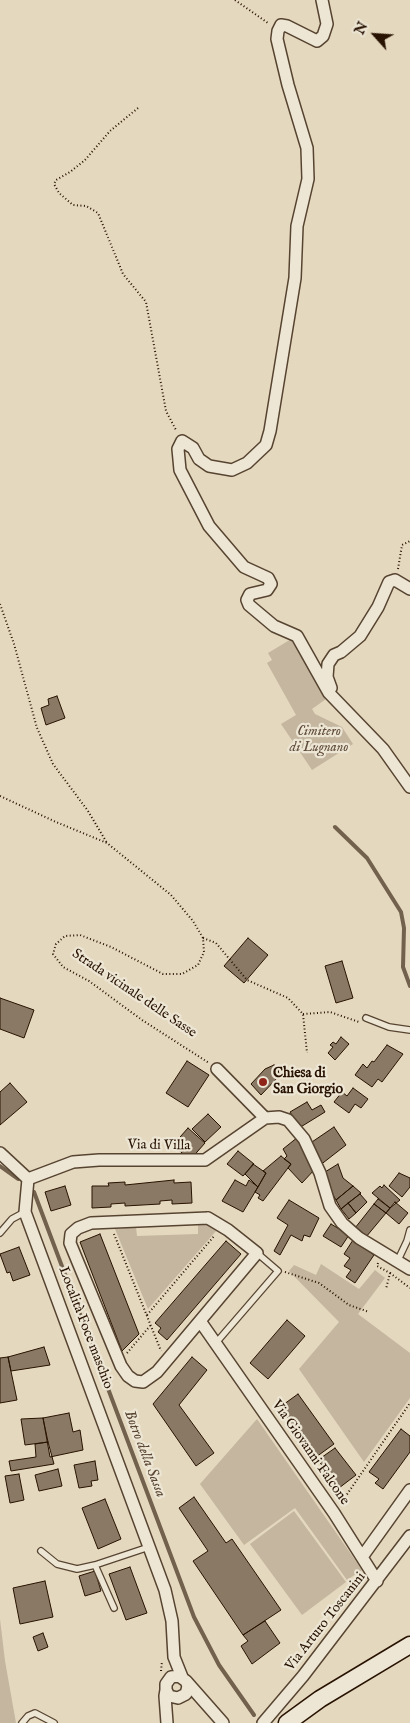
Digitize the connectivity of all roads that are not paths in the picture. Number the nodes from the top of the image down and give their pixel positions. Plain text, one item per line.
1 (322, 0) edge
2 (410, 589) edge
3 (338, 703) junction
4 (410, 788) edge
5 (368, 1019) road end
6 (410, 1030) edge
7 (217, 1069) road end
8 (265, 1118) junction
9 (0, 1153) edge
10 (28, 1179) junction
11 (25, 1212) junction
12 (410, 1230) edge
13 (0, 1232) edge
14 (257, 1253) junction
15 (398, 1260) junction
16 (410, 1269) edge
17 (200, 1321) junction
18 (216, 1344) junction
19 (410, 1490) edge
20 (410, 1536) edge
21 (149, 1547) junction
22 (41, 1551) dead end
23 (362, 1557) junction
24 (95, 1565) junction
25 (377, 1581) junction
26 (114, 1608) dead end
27 (410, 1645) edge
28 (174, 1657) junction
29 (184, 1679) junction
30 (167, 1684) junction
31 (180, 1698) junction
32 (200, 1699) junction
33 (166, 1718) edge
34 (22, 1723) edge
35 (54, 1723) edge
36 (223, 1723) edge
37 (263, 1723) edge
38 (287, 1723) edge

1 - 3 street
2 - 3 street
3 - 4 street
5 - 6 lane
7 - 8 street
8 - 10 street, Via di Villa
8 - 15 street
9 - 10 street
10 - 11 street, Località Foce maschio
11 - 13 lane
11 - 21 street, Località Foce maschio
12 - 15 lane
14 - 17 street
14 - 17 street
14 - 18 lane
15 - 16 street
17 - 18 street, Via Giovanni Falcone
18 - 23 street, Via Giovanni Falcone
19 - 23 street
20 - 25 street, Via Arturo Toscanini
21 - 24 lane
21 - 28 street, Località Foce maschio
22 - 24 lane
23 - 25 street, Via Giovanni Falcone
24 - 26 lane
25 - 37 street, Via Arturo Toscanini
27 - 38 main road
28 - 29 street, Località Foce maschio
28 - 30 street, Località Foce maschio
29 - 30 street
29 - 31 street
29 - 32 street, Località Foce maschio
30 - 31 street
30 - 33 street, Località Foce maschio
31 - 32 street
31 - 33 street
32 - 36 street
34 - 35 lane

